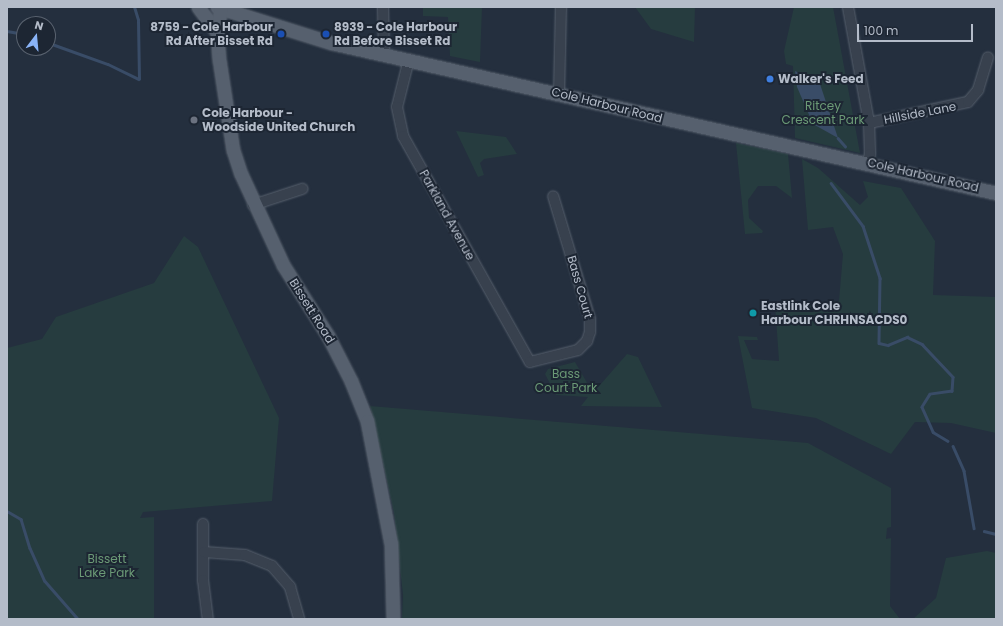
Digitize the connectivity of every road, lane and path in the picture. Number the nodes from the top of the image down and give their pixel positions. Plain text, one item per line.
1 (198, 7) edge
2 (219, 7) edge
3 (384, 7) edge
4 (561, 7) edge
5 (848, 7) edge
6 (217, 32) junction
7 (384, 54) junction
8 (988, 57) dead end
9 (409, 59) junction
10 (559, 94) junction
11 (868, 123) junction
12 (868, 162) junction
13 (302, 189) dead end
14 (996, 193) edge
15 (553, 196) dead end
16 (253, 206) junction
17 (530, 362) joint
18 (203, 524) dead end
19 (204, 552) junction
20 (208, 619) edge
21 (299, 619) edge
22 (393, 619) edge

1 - 6 main road
2 - 6 main road, Bissett Road
2 - 7 main road, Cole Harbour Road
3 - 7 street
4 - 10 street
5 - 11 street
6 - 16 main road, Bissett Road
7 - 9 main road, Cole Harbour Road
8 - 11 street, Hillside Lane
9 - 10 main road, Cole Harbour Road
9 - 17 street, Parkland Avenue
10 - 12 main road, Cole Harbour Road
11 - 12 street
12 - 14 main road, Cole Harbour Road
13 - 16 street
15 - 17 street, Bass Court
16 - 22 main road, Bissett Road
18 - 19 street
19 - 20 street
19 - 21 street

